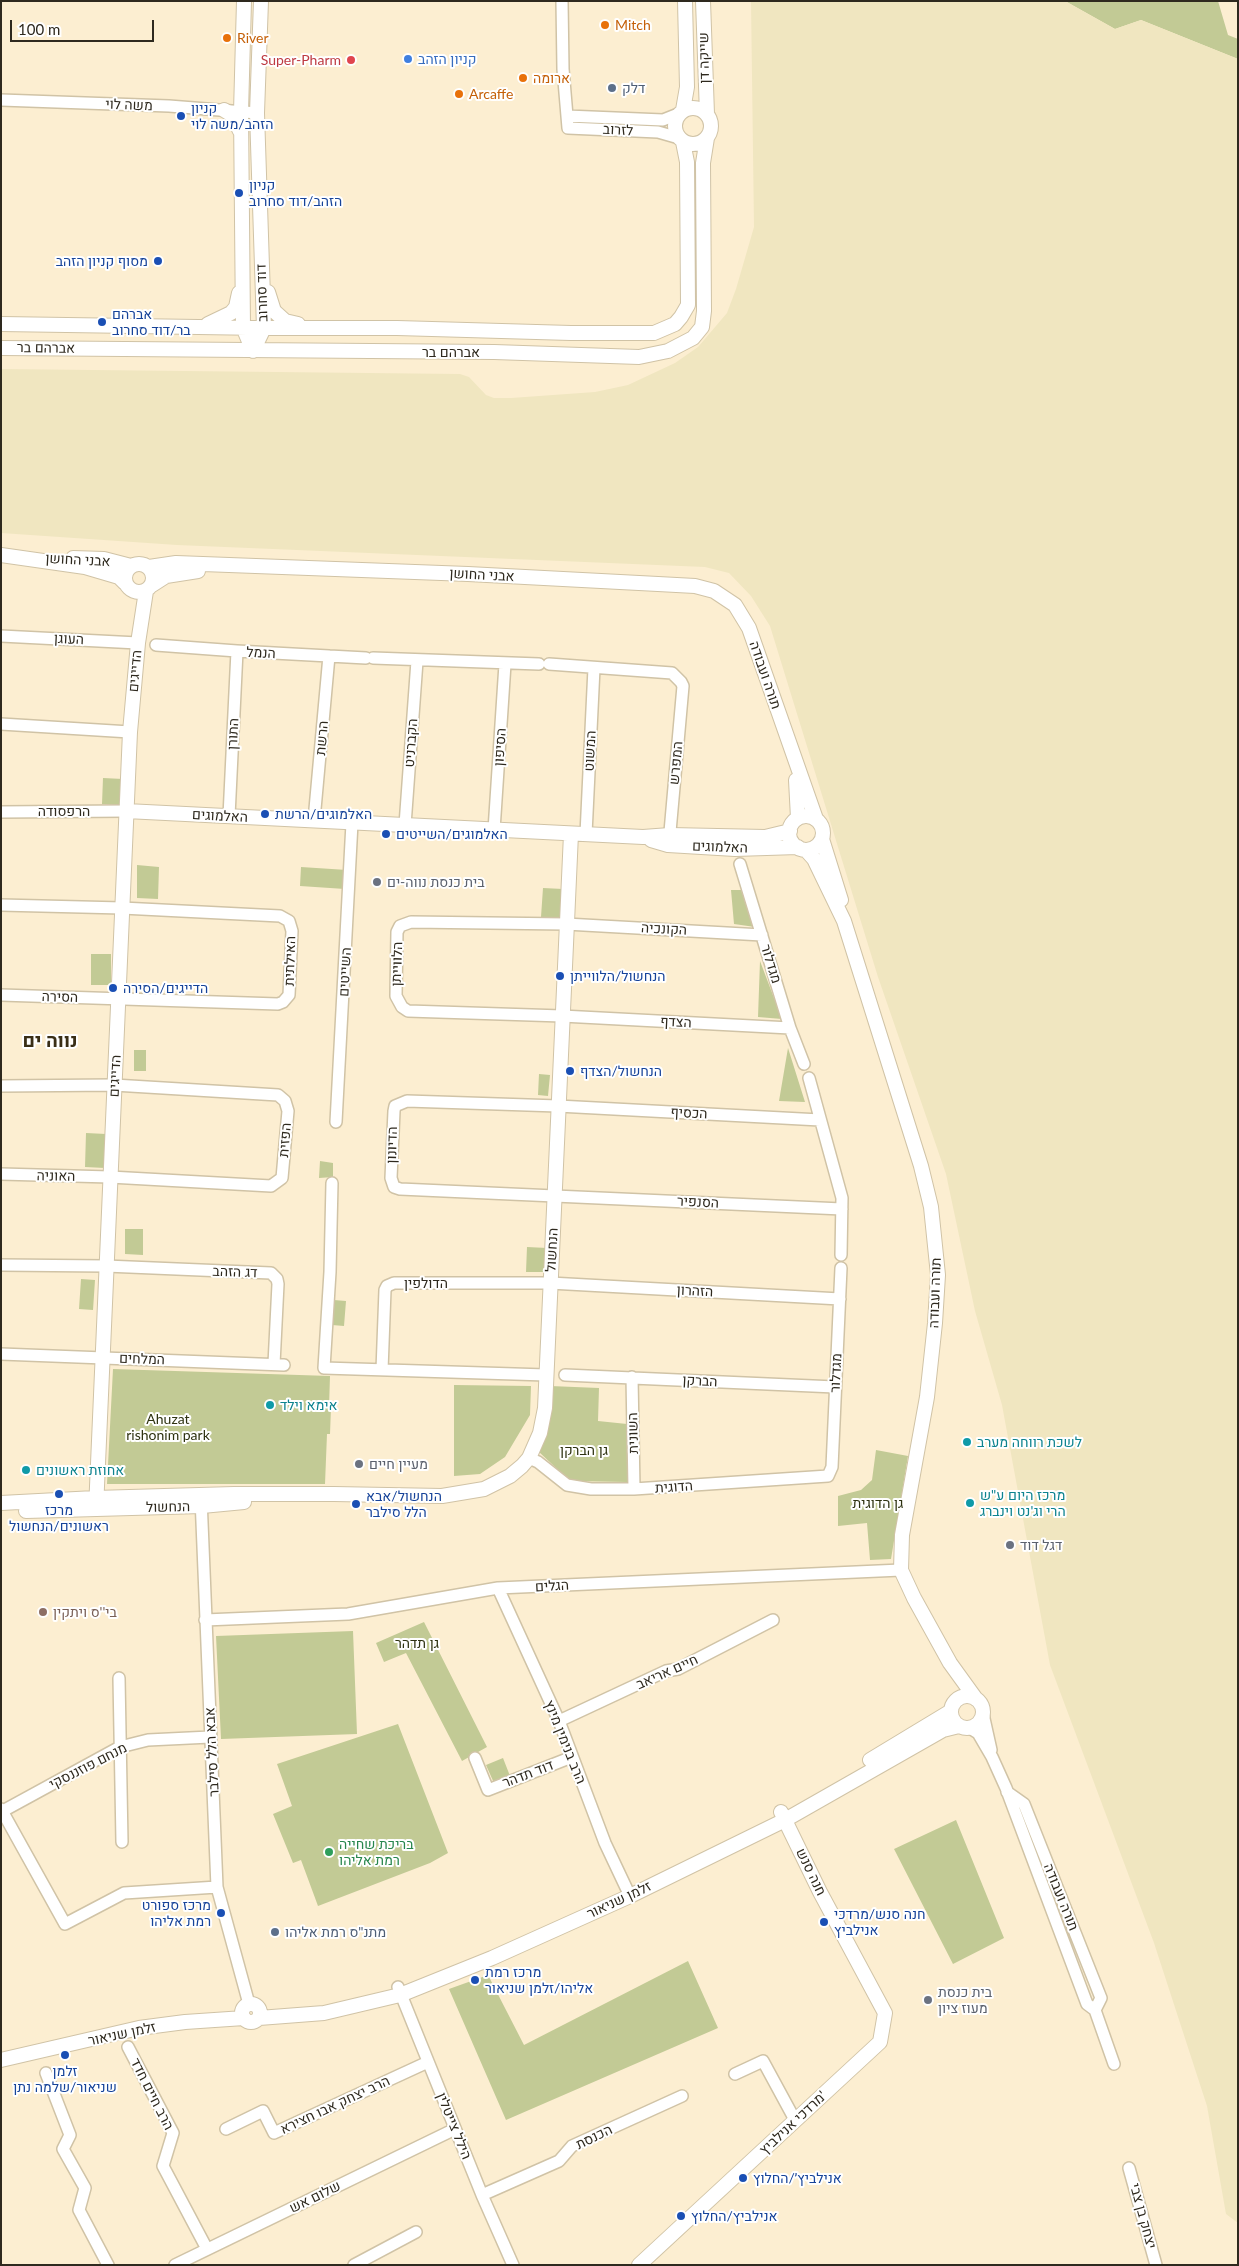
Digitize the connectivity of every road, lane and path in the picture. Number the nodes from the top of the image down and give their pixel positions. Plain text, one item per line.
1 (244, 1) edge
2 (261, 1) edge
3 (562, 1) edge
4 (686, 1) edge
5 (703, 1) edge
6 (1, 100) edge
7 (224, 110) junction
8 (241, 112) junction
9 (681, 112) junction
10 (257, 113) junction
11 (706, 114) junction
12 (567, 122) junction
13 (241, 132) junction
14 (707, 138) junction
15 (681, 140) junction
16 (260, 246) junction
17 (243, 268) junction
18 (1, 324) edge
19 (195, 326) junction
20 (244, 327) junction
21 (264, 328) junction
22 (314, 328) junction
23 (1, 348) edge
24 (253, 351) junction
25 (1, 554) edge
26 (24, 558) junction
27 (131, 566) junction
28 (238, 566) junction
29 (149, 568) junction
30 (128, 587) junction
31 (149, 588) junction
32 (724, 597) joint
33 (1, 636) edge
34 (138, 643) junction
35 (156, 645) dead end
36 (237, 651) junction
37 (329, 656) junction
38 (417, 661) junction
39 (505, 664) junction
40 (594, 668) junction
41 (681, 682) joint
42 (1, 724) edge
43 (130, 732) junction
44 (794, 759) junction
45 (126, 811) junction
46 (1, 812) edge
47 (229, 816) junction
48 (798, 818) junction
49 (816, 819) junction
50 (314, 820) junction
51 (352, 822) junction
52 (405, 825) junction
53 (494, 830) junction
54 (790, 831) junction
55 (571, 834) junction
56 (586, 834) junction
57 (822, 839) junction
58 (669, 840) junction
59 (802, 848) junction
60 (740, 864) dead end
61 (1, 905) edge
62 (122, 908) junction
63 (844, 921) junction
64 (566, 924) junction
65 (762, 935) junction
66 (1, 995) edge
67 (118, 998) junction
68 (562, 1016) junction
69 (790, 1028) junction
70 (804, 1064) dead end
71 (808, 1078) dead end
72 (114, 1085) junction
73 (1, 1086) edge
74 (558, 1106) junction
75 (820, 1120) junction
76 (336, 1122) dead end
77 (1, 1174) edge
78 (110, 1177) junction
79 (332, 1183) dead end
80 (554, 1195) junction
81 (842, 1209) junction
82 (841, 1255) dead end
83 (1, 1265) edge
84 (106, 1266) junction
85 (841, 1268) dead end
86 (550, 1282) junction
87 (840, 1299) junction
88 (1, 1354) edge
89 (102, 1358) junction
90 (279, 1365) joint
91 (382, 1370) junction
92 (546, 1375) junction
93 (566, 1375) dead end
94 (632, 1377) junction
95 (836, 1387) junction
96 (529, 1458) junction
97 (828, 1476) joint
98 (634, 1490) junction
99 (201, 1501) junction
100 (95, 1503) junction
101 (1, 1504) edge
102 (1, 1512) edge
103 (901, 1570) junction
104 (498, 1588) junction
105 (205, 1620) junction
106 (773, 1620) dead end
107 (119, 1678) dead end
108 (969, 1698) junction
109 (951, 1711) junction
110 (983, 1714) junction
111 (559, 1722) junction
112 (964, 1727) junction
113 (210, 1737) junction
114 (120, 1747) junction
115 (992, 1757) junction
116 (475, 1758) dead end
117 (572, 1758) junction
118 (2, 1810) edge
119 (783, 1815) junction
120 (122, 1842) dead end
121 (218, 1887) junction
122 (628, 1892) junction
123 (399, 1991) junction
124 (251, 2012) junction
125 (880, 2042) joint
126 (128, 2047) dead end
127 (1, 2054) edge
128 (1, 2060) edge
129 (428, 2062) junction
130 (1114, 2064) dead end
131 (46, 2072) dead end
132 (735, 2074) dead end
133 (682, 2096) dead end
134 (796, 2120) junction
135 (226, 2129) dead end
136 (455, 2129) junction
137 (1129, 2168) dead end
138 (482, 2195) junction
139 (416, 2232) dead end
140 (207, 2250) junction
141 (108, 2265) edge
142 (175, 2265) edge
143 (354, 2265) edge
144 (513, 2265) edge
145 (639, 2265) edge
146 (1156, 2265) edge

1 - 8 street, דוד סחרוב
2 - 10 street, דוד סחרוב
3 - 12 street
4 - 9 street, שייקה דן
5 - 11 street, שייקה דן
6 - 7 street, משה לוי
7 - 8 street, משה לוי
7 - 13 street
8 - 10 street, משה לוי
8 - 13 street, דוד סחרוב
9 - 11 street
9 - 12 street, לזרוב
9 - 15 street
10 - 16 street, דוד סחרוב
11 - 14 street
12 - 15 street, לזרוב
13 - 17 street, דוד סחרוב
14 - 15 street
14 - 24 street, אברהם בר
15 - 22 street, אברהם בר
16 - 21 street, דוד סחרוב
16 - 22 street
17 - 19 street
17 - 20 street, דוד סחרוב
18 - 19 street, אברהם בר
19 - 20 street, אברהם בר
20 - 21 street, אברהם בר
20 - 24 street, דוד סחרוב
21 - 22 street, אברהם בר
21 - 24 street, דוד סחרוב
23 - 24 street, אברהם בר
25 - 26 street, אבני החושן
26 - 27 street, אבני החושן
26 - 30 street, אבני החושן
27 - 29 street
27 - 30 street
28 - 29 street, אבני החושן
28 - 31 street, אבני החושן
28 - 32 street, אבני החושן
29 - 31 street
30 - 31 street
30 - 34 street, הדייגים
31 - 34 street, הדייגים
32 - 44 street, תורה ועבודה
33 - 34 street, העוגן
34 - 43 street, הדייגים
35 - 36 street, הנמל
36 - 37 street, הנמל
36 - 47 street, התורן
37 - 38 street, הנמל
37 - 50 street, הרשת
38 - 39 street, הנמל
38 - 52 street, הקברניט
39 - 40 street, הנמל
39 - 53 street, הסיפון
40 - 41 street, הנמל
40 - 56 street, המשוט
41 - 58 street, המפרש
42 - 43 street
43 - 45 street, הדייגים
44 - 48 street, תורה ועבודה
44 - 49 street, תורה ועבודה
45 - 46 street, הרפסודה
45 - 47 street, האלמוגים
45 - 62 street, הדייגים
47 - 50 street, האלמוגים
48 - 49 street
48 - 54 street
49 - 57 street
50 - 51 street, האלמוגים
51 - 52 street, האלמוגים
51 - 76 street, השייטים
52 - 53 street, האלמוגים
53 - 55 street, האלמוגים
54 - 58 street, האלמוגים
54 - 59 street
55 - 56 street, האלמוגים
55 - 64 street, הנחשול
56 - 58 street, האלמוגים
57 - 59 street
57 - 63 street, תורה ועבודה
58 - 59 street, האלמוגים
59 - 63 street, תורה ועבודה
60 - 65 street, מגדלור
61 - 62 street
62 - 67 street, הדייגים
62 - 67 street, האילתית
63 - 103 street, תורה ועבודה
64 - 65 street, הקונכיה
64 - 68 street, הנחשול
64 - 68 street, הלווייתן
65 - 69 street, מגדלור
66 - 67 street, הסירה
67 - 72 street, הדייגים
68 - 69 street, הצדף
68 - 74 street, הנחשול
69 - 70 street, מגדלור
71 - 75 street
72 - 73 street
72 - 78 street, הדייגים
72 - 78 street, הפזית
74 - 75 street, הכסיף
74 - 80 street, הנחשול
74 - 80 street, הדיונון
75 - 81 street
77 - 78 street, האוניה
78 - 84 street, הדייגים
79 - 91 street
80 - 81 street, הסנפיר
80 - 86 street, הנחשול
81 - 82 street
83 - 84 street
84 - 89 street, הדייגים
84 - 90 street, דג הזהב
85 - 87 street, מגדלור
86 - 87 street, הזהרון
86 - 91 street, הדולפין
86 - 92 street, הנחשול
87 - 95 street, מגדלור
88 - 89 street, המלחים
89 - 90 street, המלחים
89 - 100 street, הדייגים
91 - 92 street
92 - 96 street, הנחשול
93 - 94 street, הברקן
94 - 95 street, הברקן
94 - 98 street, השונית
95 - 97 street, מגדלור
96 - 98 street, הדוגית
96 - 99 street, הנחשול
97 - 98 street, הדוגית
99 - 100 street, הנחשול
99 - 105 street, אבא הלל סילבר
100 - 101 street, הנחשול
100 - 102 street, הנחשול
103 - 104 street, הגלים
103 - 108 street, תורה ועבודה
104 - 105 street, הגלים
104 - 111 street, הרב בנימין מינץ
105 - 113 street, אבא הלל סילבר
106 - 111 street, חיים אריאב
107 - 114 street
108 - 109 street
108 - 110 street
109 - 112 street
109 - 119 street, זלמן שניאור
110 - 112 street
110 - 115 street, תורה ועבודה
111 - 117 street, הרב בנימין מינץ
112 - 115 street, תורה ועבודה
112 - 119 street, זלמן שניאור
113 - 114 street, מנחם פוזננסקי
113 - 121 street, אבא הלל סילבר
114 - 118 street, מנחם פוזננסקי
114 - 120 street
115 - 130 street, תורה ועבודה
116 - 117 street, דוד תדהר
117 - 122 street, הרב בנימין מינץ
118 - 121 street
119 - 122 street, זלמן שניאור
119 - 125 street, חנה סנש
121 - 124 street, אבא הלל סילבר
122 - 123 street, זלמן שניאור
123 - 124 street, זלמן שניאור
123 - 129 street, הילל צייטלין
124 - 127 street, זלמן שניאור
124 - 128 street, זלמן שניאור
125 - 134 street, מרדכי אנילביץ'
126 - 140 street, הרב חיים חדד
129 - 135 street, הרב יצחק אבו חצירא
129 - 136 street, הילל צייטלין
131 - 141 street
132 - 134 street
133 - 138 street, הכנסת
134 - 145 street, מרדכי אנילביץ'
136 - 138 street, הילל צייטלין
136 - 140 street, שלום אש
137 - 146 street, יצחק בן צבי
138 - 144 street, הילל צייטלין
139 - 143 street
140 - 142 street, שלום אש

